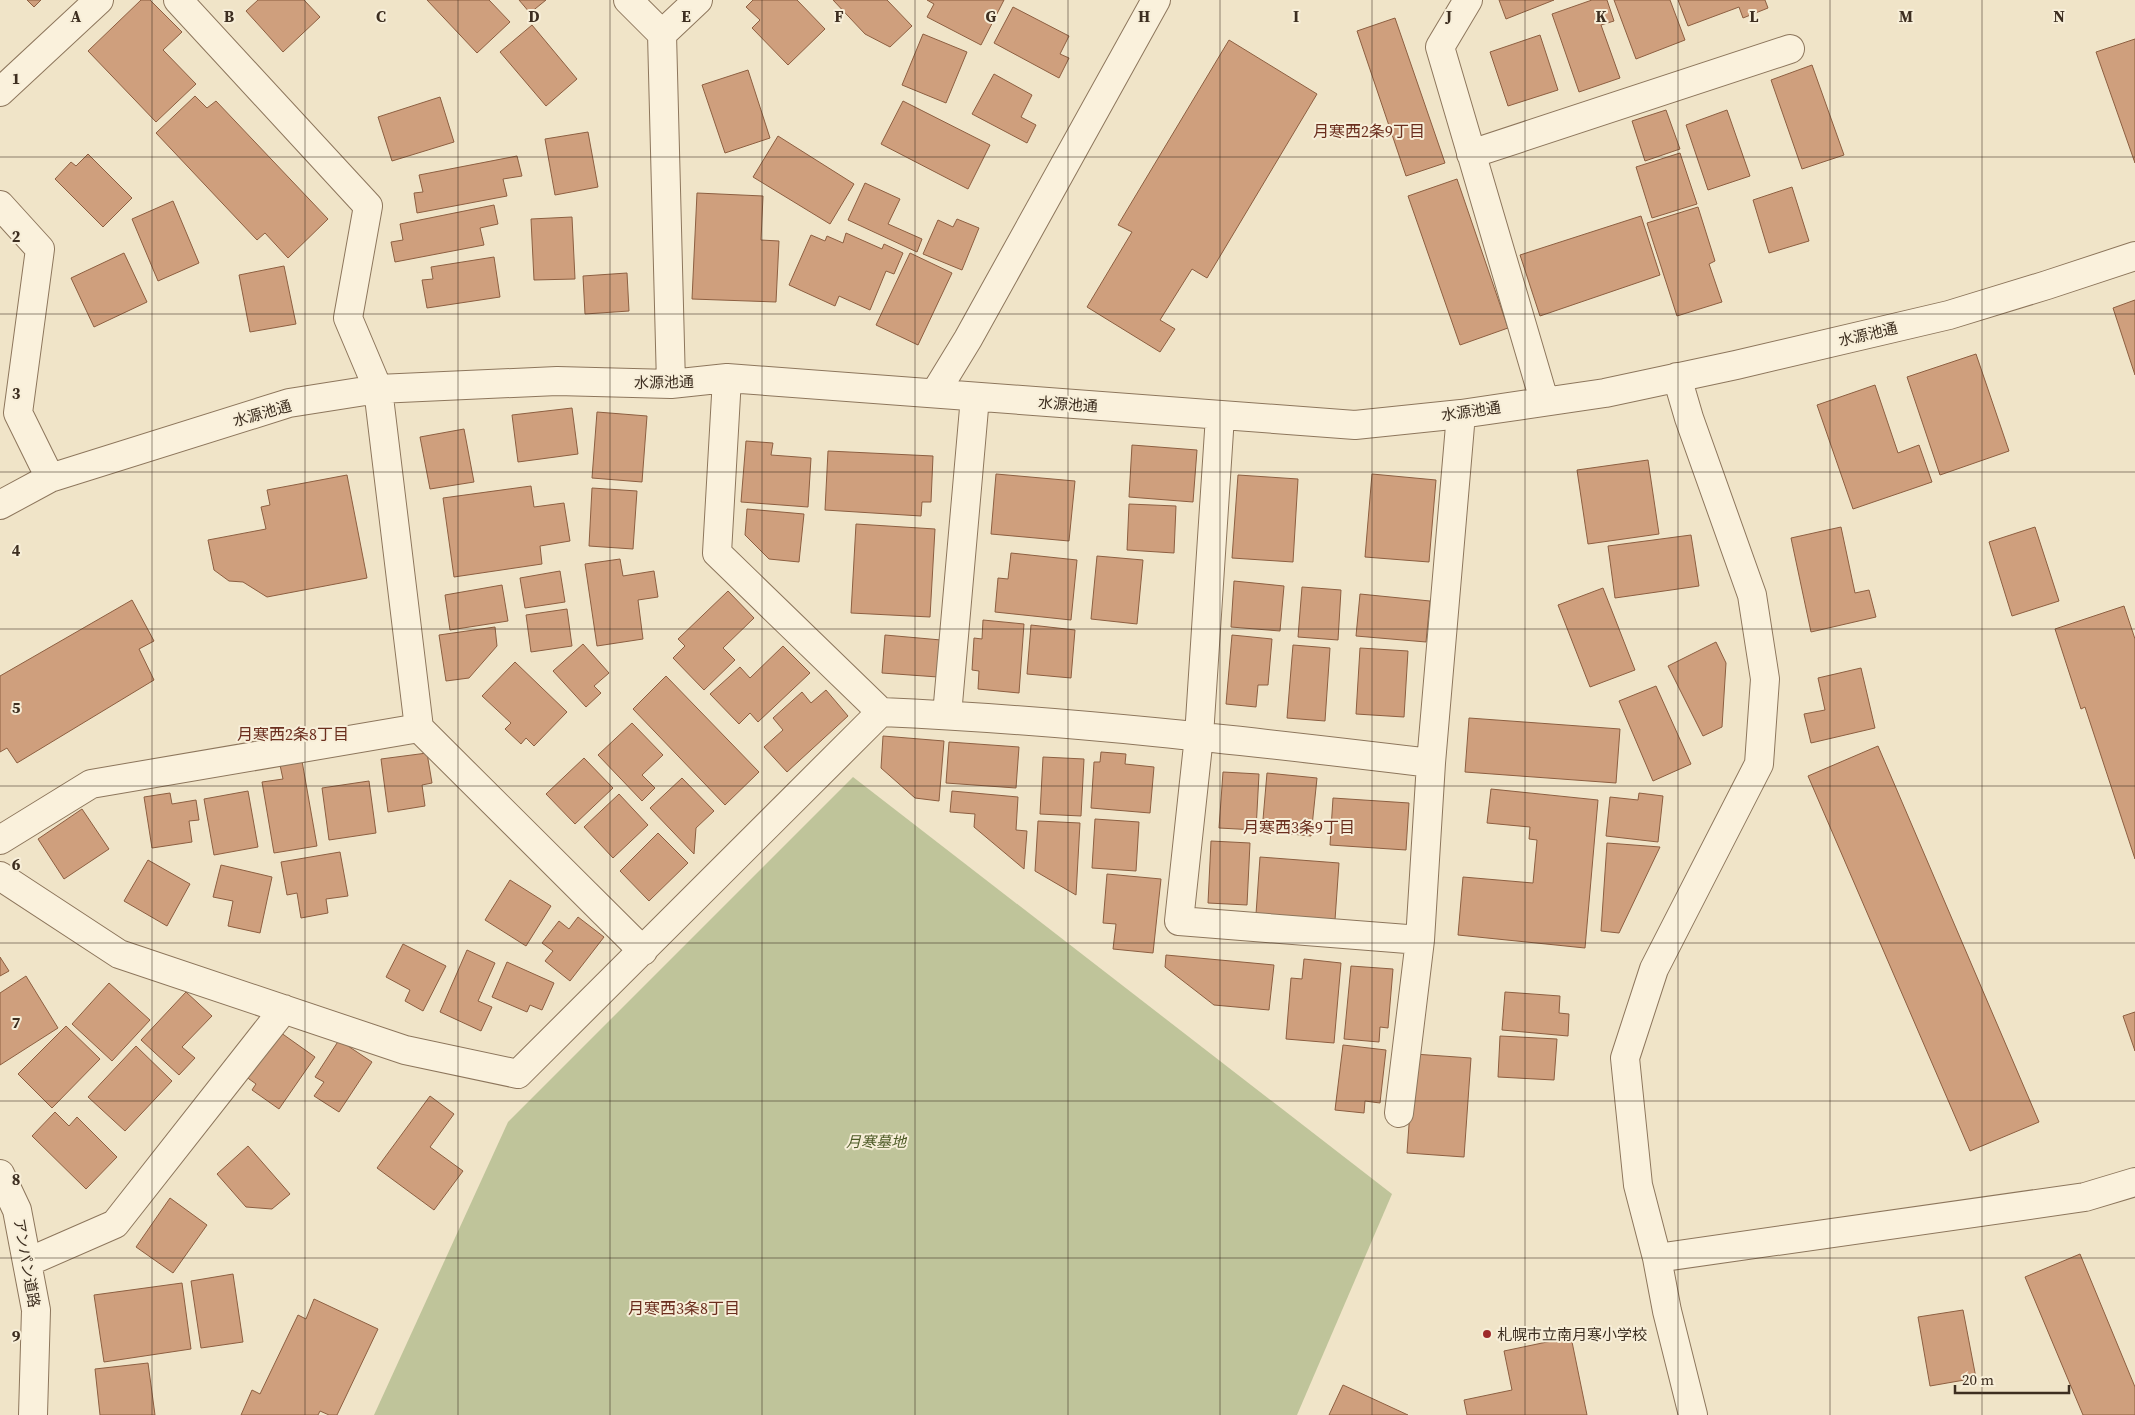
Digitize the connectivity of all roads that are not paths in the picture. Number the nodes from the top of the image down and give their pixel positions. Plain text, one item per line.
1 (99, 0) edge
2 (178, 0) edge
3 (628, 0) edge
4 (698, 0) edge
5 (1156, 0) edge
6 (1468, 0) edge
7 (662, 34) junction
8 (1790, 49) dead end
9 (0, 92) edge
10 (1471, 154) junction
11 (0, 205) edge
12 (2135, 256) edge
13 (727, 378) junction
14 (1677, 378) junction
15 (671, 384) junction
16 (378, 389) junction
17 (935, 393) junction
18 (975, 397) junction
19 (1544, 400) junction
20 (1461, 414) junction
21 (1220, 416) junction
22 (50, 478) junction
23 (0, 505) edge
24 (881, 712) junction
25 (947, 714) junction
26 (419, 728) junction
27 (1199, 736) junction
28 (1432, 762) junction
29 (0, 840) edge
30 (0, 876) edge
31 (1420, 940) junction
32 (643, 951) junction
33 (284, 1009) junction
34 (1399, 1113) dead end
35 (0, 1174) edge
36 (2135, 1182) edge
37 (1657, 1258) junction
38 (28, 1262) junction
39 (33, 1415) edge
40 (1693, 1415) edge

1 - 9 street
2 - 16 street
3 - 7 street
4 - 7 street
5 - 17 street
6 - 10 street
7 - 15 street
8 - 10 street
10 - 19 street
11 - 22 street
12 - 14 street, 水源池通
13 - 15 street, 水源池通
13 - 17 street, 水源池通
13 - 24 street
14 - 19 street, 水源池通
14 - 37 street
15 - 16 street, 水源池通
16 - 22 street, 水源池通
16 - 26 street
17 - 18 street, 水源池通
18 - 21 street, 水源池通
18 - 25 street
19 - 20 street, 水源池通
20 - 21 street, 水源池通
20 - 28 street
21 - 27 street
22 - 23 street, 水源池通
24 - 25 street
24 - 32 street
25 - 27 street
26 - 29 street
26 - 32 street
27 - 28 street
27 - 31 street
28 - 31 street
30 - 33 street
31 - 34 street
32 - 33 street
33 - 38 street
35 - 38 street, アンパン道路
36 - 37 street
37 - 40 street
38 - 39 street, アンパン道路

